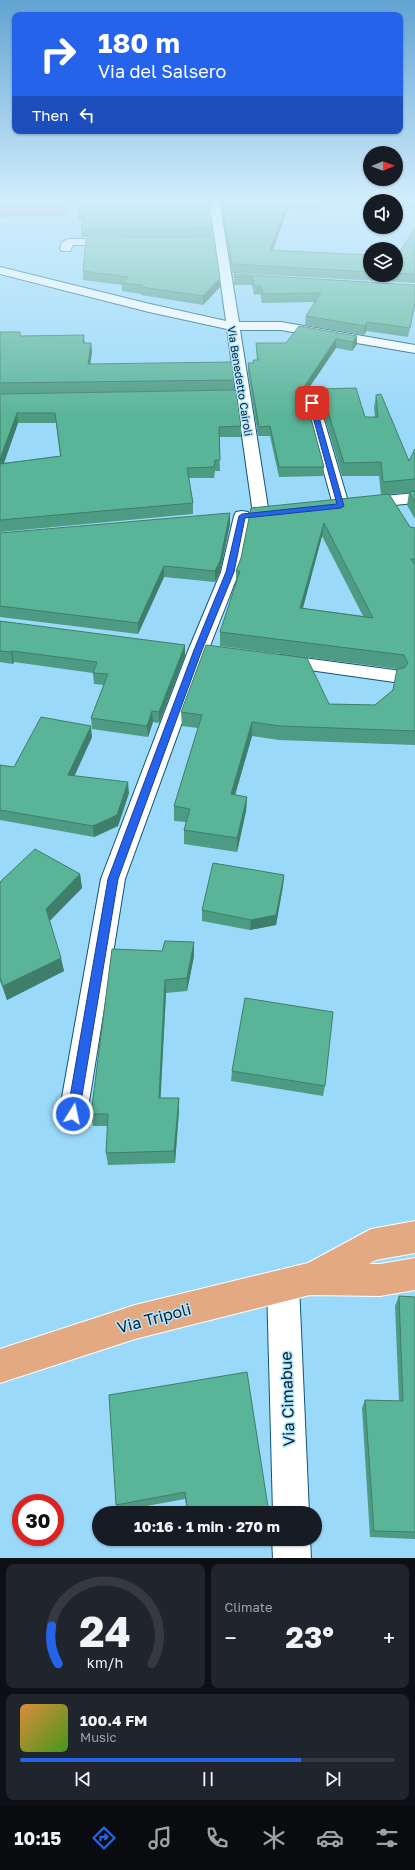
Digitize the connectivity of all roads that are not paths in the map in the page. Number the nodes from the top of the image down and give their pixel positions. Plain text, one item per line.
1 (7, 272) edge
2 (225, 272) edge
3 (226, 277) junction
4 (242, 278) edge
5 (232, 326) junction
6 (415, 349) edge
7 (243, 395) junction
8 (227, 396) edge
9 (312, 403) dead end
10 (415, 498) edge
11 (261, 659) edge
12 (394, 676) edge
13 (73, 1114) dead end
14 (415, 1237) edge
15 (415, 1274) edge
16 (297, 1282) junction
17 (0, 1366) edge
18 (291, 1506) edge
19 (291, 1546) edge
20 (292, 1558) edge

1 - 5 street
2 - 3 street, Via Benedetto Cairoli
3 - 4 street
3 - 5 street, Via Benedetto Cairoli
5 - 6 street
5 - 7 street, Via Benedetto Cairoli
7 - 8 street
7 - 13 street, Via Benedetto Cairoli
9 - 10 street
11 - 12 street
14 - 16 main road
15 - 16 main road
16 - 17 main road, Via Tripoli
16 - 18 street, Via Cimabue
19 - 20 street

